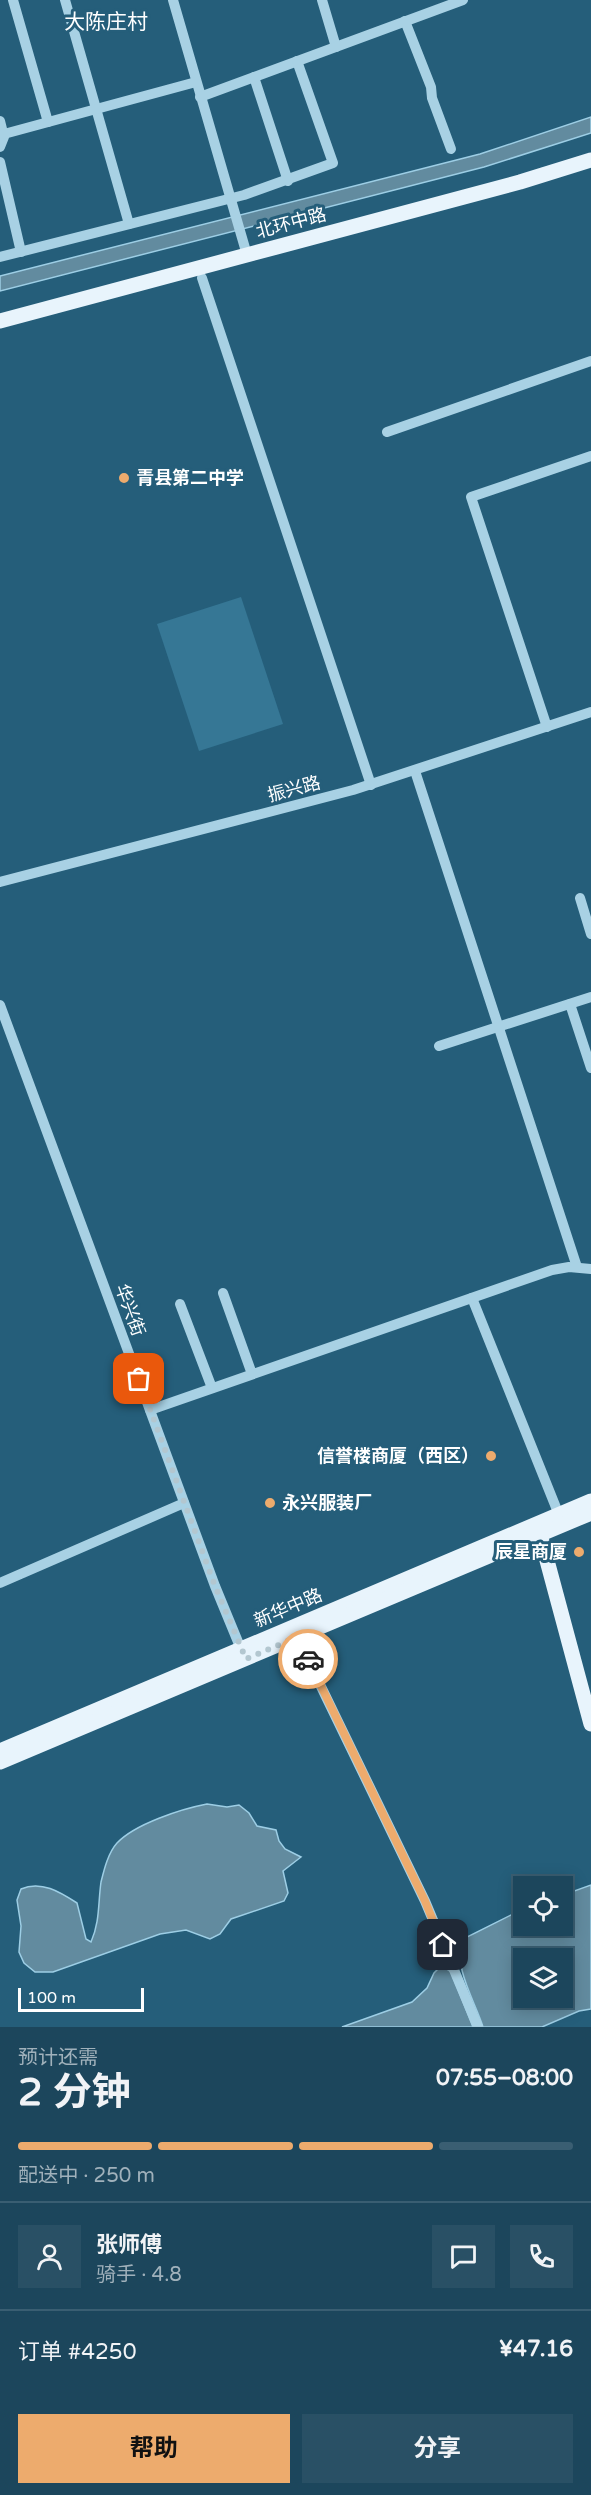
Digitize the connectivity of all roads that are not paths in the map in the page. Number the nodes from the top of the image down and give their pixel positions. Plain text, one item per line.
1 (13, 0) edge
2 (64, 0) edge
3 (173, 0) edge
4 (322, 0) edge
5 (463, 0) edge
6 (405, 21) junction
7 (336, 47) junction
8 (297, 61) junction
9 (254, 77) junction
10 (196, 82) junction
11 (200, 98) junction
12 (96, 109) junction
13 (0, 121) edge
14 (48, 122) junction
15 (4, 134) junction
16 (0, 147) edge
17 (451, 149) dead end
18 (591, 160) edge
19 (0, 162) edge
20 (591, 171) edge
21 (288, 181) junction
22 (232, 197) junction
23 (129, 224) junction
24 (21, 252) junction
25 (247, 255) junction
26 (0, 258) edge
27 (202, 278) junction
28 (0, 321) edge
29 (0, 332) edge
30 (591, 361) edge
31 (387, 432) dead end
32 (591, 456) edge
33 (591, 712) edge
34 (548, 727) junction
35 (415, 771) junction
36 (370, 785) junction
37 (0, 882) edge
38 (580, 898) dead end
39 (591, 934) edge
40 (591, 997) edge
41 (570, 1004) junction
42 (0, 1005) edge
43 (497, 1027) junction
44 (439, 1046) dead end
45 (591, 1068) edge
46 (577, 1267) junction
47 (591, 1269) edge
48 (223, 1293) dead end
49 (472, 1298) junction
50 (180, 1304) dead end
51 (252, 1374) junction
52 (212, 1388) junction
53 (150, 1410) junction
54 (591, 1501) edge
55 (184, 1503) junction
56 (591, 1514) edge
57 (559, 1515) junction
58 (539, 1529) junction
59 (0, 1583) edge
60 (297, 1637) junction
61 (243, 1654) junction
62 (591, 1724) edge
63 (0, 1751) edge
64 (0, 1762) edge
65 (478, 2027) edge

1 - 14 street
2 - 12 street
3 - 10 street
4 - 7 street
5 - 6 street
6 - 7 street
6 - 17 street
7 - 8 street
8 - 9 street
8 - 21 street
9 - 11 street
9 - 21 street
10 - 11 street
10 - 12 street
11 - 22 street
12 - 14 street
12 - 23 street
13 - 15 street
14 - 15 street
15 - 16 street
18 - 25 main road, 北环中路
19 - 24 street
20 - 27 main road, 北环中路
21 - 22 street
22 - 23 street
22 - 25 street
23 - 24 street
24 - 26 street
25 - 28 main road, 北环中路
27 - 29 main road, 北环中路
27 - 36 street
30 - 31 street
32 - 34 street
33 - 34 street, 振兴路
34 - 35 street, 振兴路
35 - 36 street, 振兴路
35 - 43 street
36 - 37 street, 振兴路
38 - 39 street
40 - 41 street
41 - 43 street
41 - 45 street
42 - 53 street, 华兴街
43 - 44 street
43 - 46 street
46 - 47 street
46 - 49 street
48 - 51 street
49 - 51 street
49 - 57 street
50 - 52 street
51 - 52 street
52 - 53 street
53 - 55 street, 华兴街
54 - 57 main road, 新华中路
55 - 59 street
55 - 61 street, 华兴街
56 - 58 main road, 新华中路
57 - 58 main road, 新华中路
58 - 60 main road, 新华中路
58 - 61 main road, 新华中路
58 - 62 main road
60 - 61 main road, 新华中路
60 - 65 street
61 - 63 main road, 新华中路
61 - 64 main road, 新华中路

